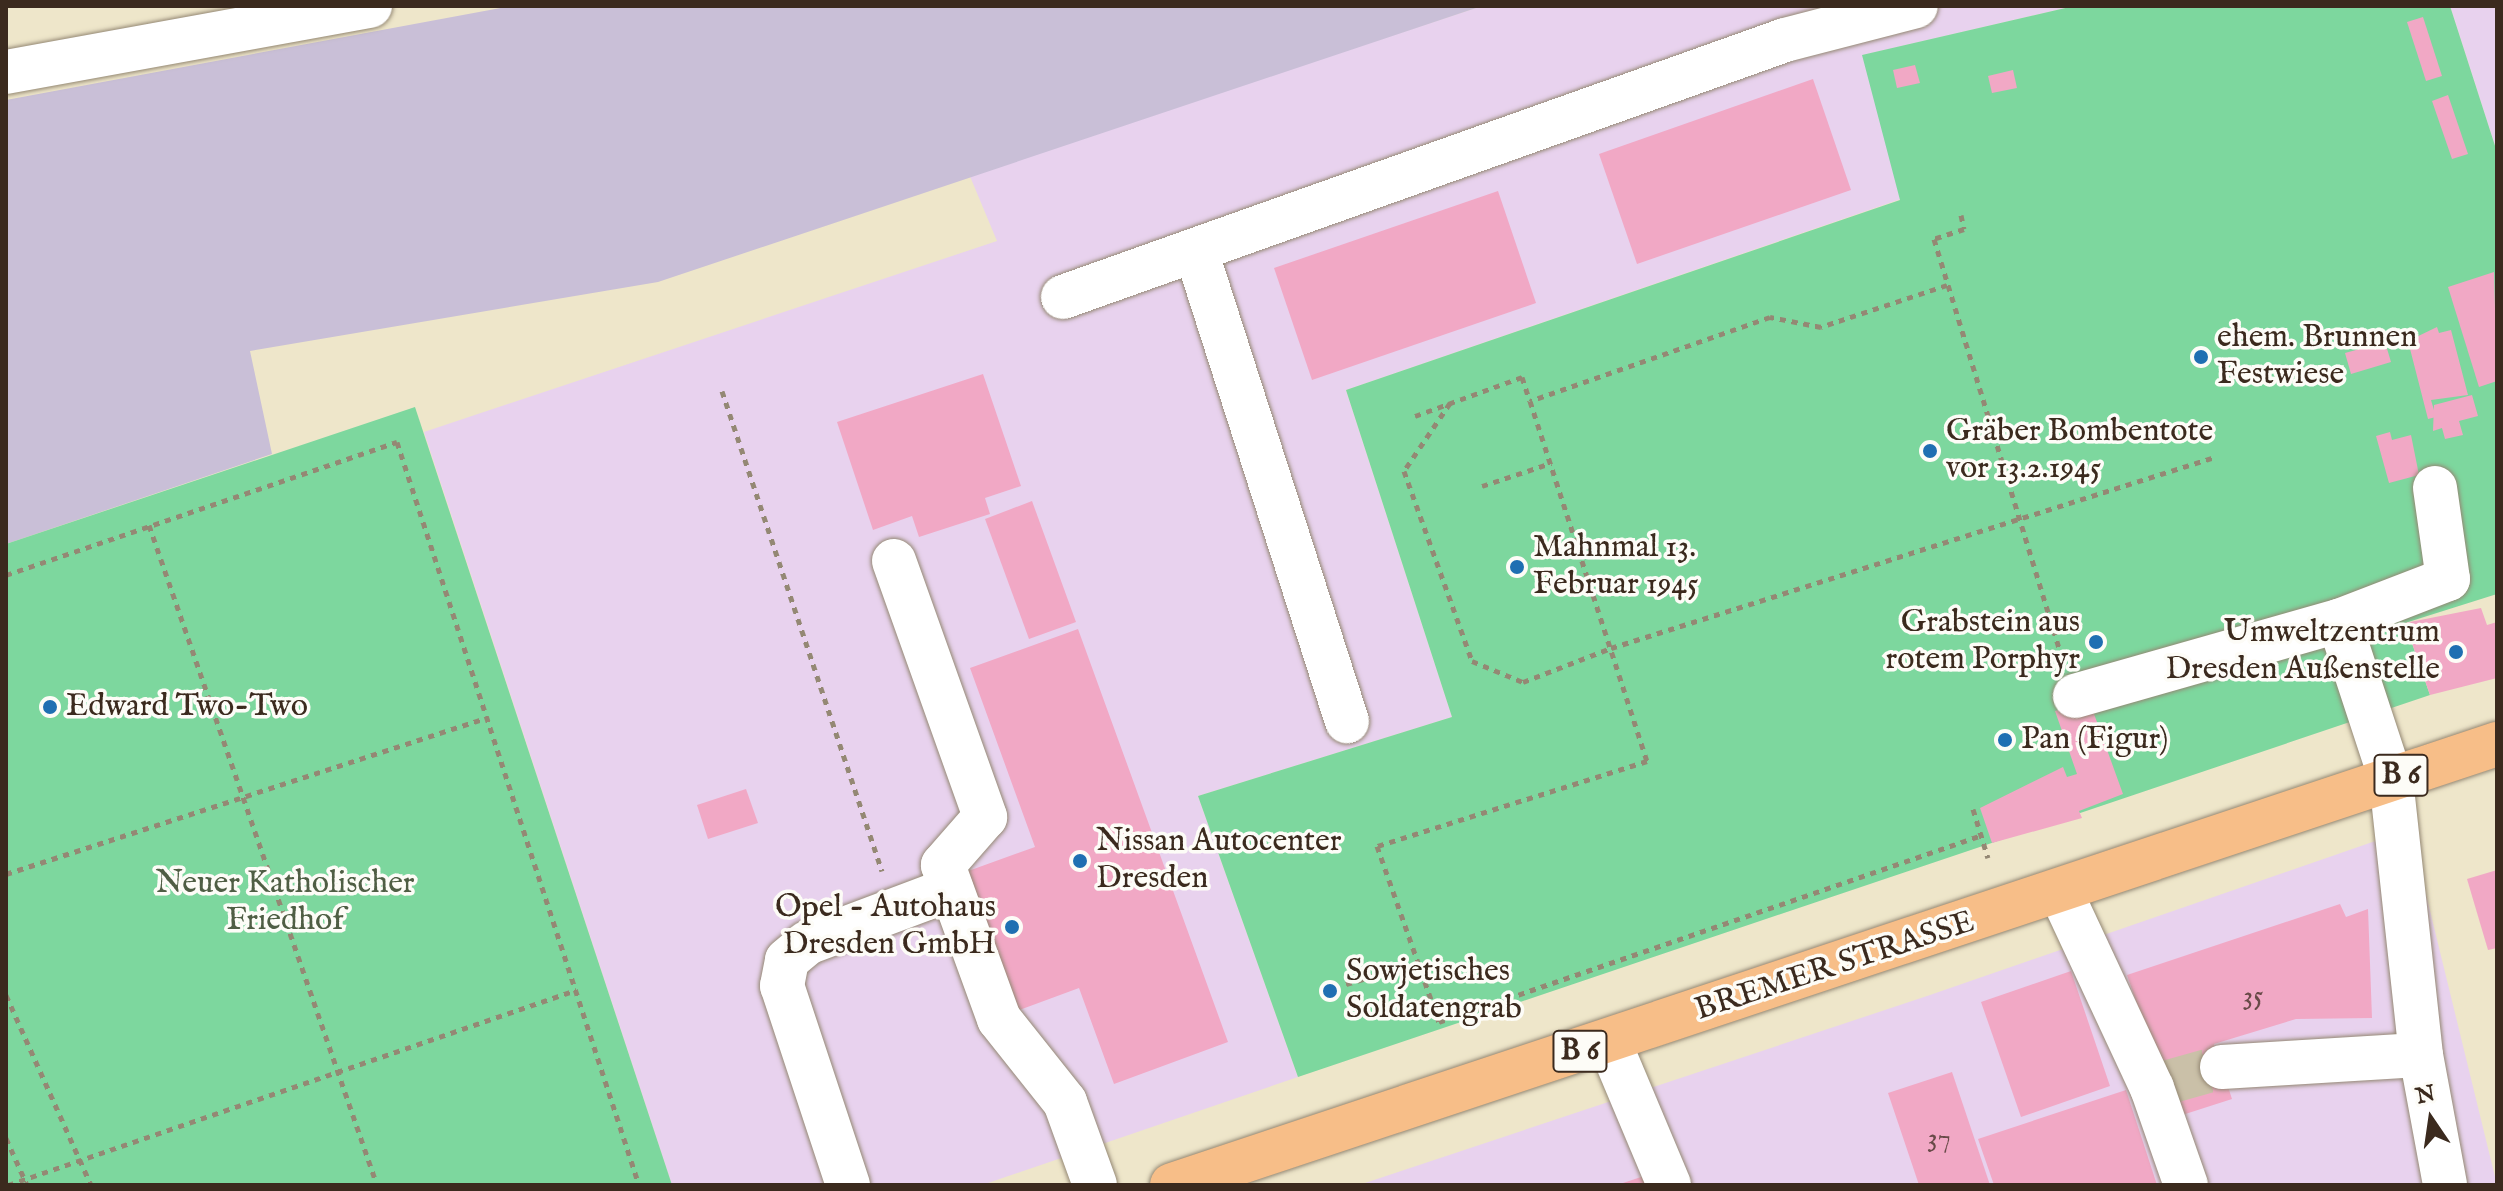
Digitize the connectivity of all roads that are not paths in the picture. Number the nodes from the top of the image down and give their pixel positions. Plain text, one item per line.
1 (370, 6) edge
2 (1916, 6) edge
3 (165, 24) edge
4 (6, 72) edge
5 (1196, 251) junction
6 (1063, 297) dead end
7 (2435, 488) dead end
8 (894, 561) dead end
9 (2339, 621) junction
10 (2075, 696) road end
11 (1347, 721) dead end
12 (2497, 744) edge
13 (2391, 779) junction
14 (951, 889) junction
15 (2061, 893) junction
16 (1609, 1042) junction
17 (2421, 1055) junction
18 (2222, 1067) tunnel mouth
19 (848, 1185) edge
20 (1095, 1185) edge
21 (1172, 1185) edge
22 (1669, 1185) edge
23 (2186, 1185) edge
24 (2445, 1185) edge

1 - 3 street
2 - 5 street
3 - 4 street
5 - 6 street
5 - 11 street
7 - 9 street
8 - 14 street
9 - 10 street
9 - 13 street
12 - 13 main road, BREMER STRASSE / B 6
13 - 15 main road, BREMER STRASSE / B 6
13 - 17 street
14 - 19 street
14 - 20 street
15 - 16 main road, BREMER STRASSE / B 6
15 - 23 street
16 - 21 main road, BREMER STRASSE / B 6
16 - 22 street
17 - 18 street
17 - 24 street

